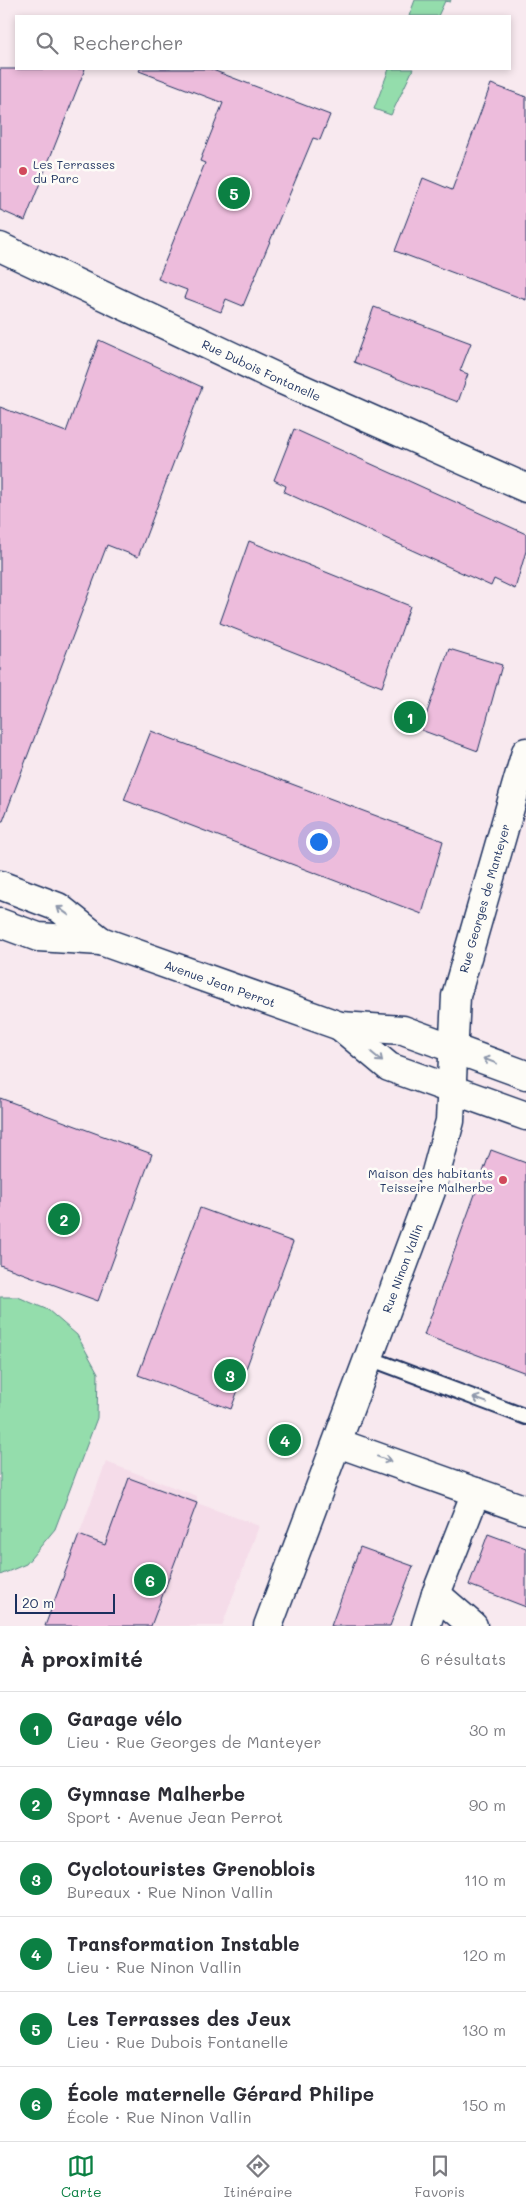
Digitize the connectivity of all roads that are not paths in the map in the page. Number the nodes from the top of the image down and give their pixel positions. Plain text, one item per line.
1 (0, 246) edge
2 (526, 488) edge
3 (526, 752) edge
4 (0, 885) edge
5 (0, 923) edge
6 (101, 941) junction
7 (340, 1026) junction
8 (454, 1048) junction
9 (526, 1075) edge
10 (452, 1089) junction
11 (526, 1116) edge
12 (369, 1358) junction
13 (526, 1417) edge
14 (338, 1442) junction
15 (476, 1492) junction
16 (526, 1510) edge
17 (436, 1594) junction
18 (268, 1626) edge
19 (426, 1626) edge
20 (472, 1626) edge

1 - 2 street, Rue Dubois Fontanelle
3 - 8 street, Rue Georges de Manteyer
6 -> 4 street, Avenue Jean Perrot
5 - 6 street, Avenue Jean Perrot
6 - 7 street, Avenue Jean Perrot
7 - 8 street, Avenue Jean Perrot
7 -> 10 street, Avenue Jean Perrot
9 -> 8 street, Avenue Jean Perrot
8 - 10 street, Rue Georges de Manteyer
10 - 11 street, Avenue Jean Perrot
10 - 12 street, Rue Ninon Vallin
13 -> 12 lane
12 - 14 street, Rue Ninon Vallin
14 -> 15 street
14 - 18 street, Rue Ninon Vallin
15 - 16 street
15 - 17 street
17 - 19 street
17 - 20 street

